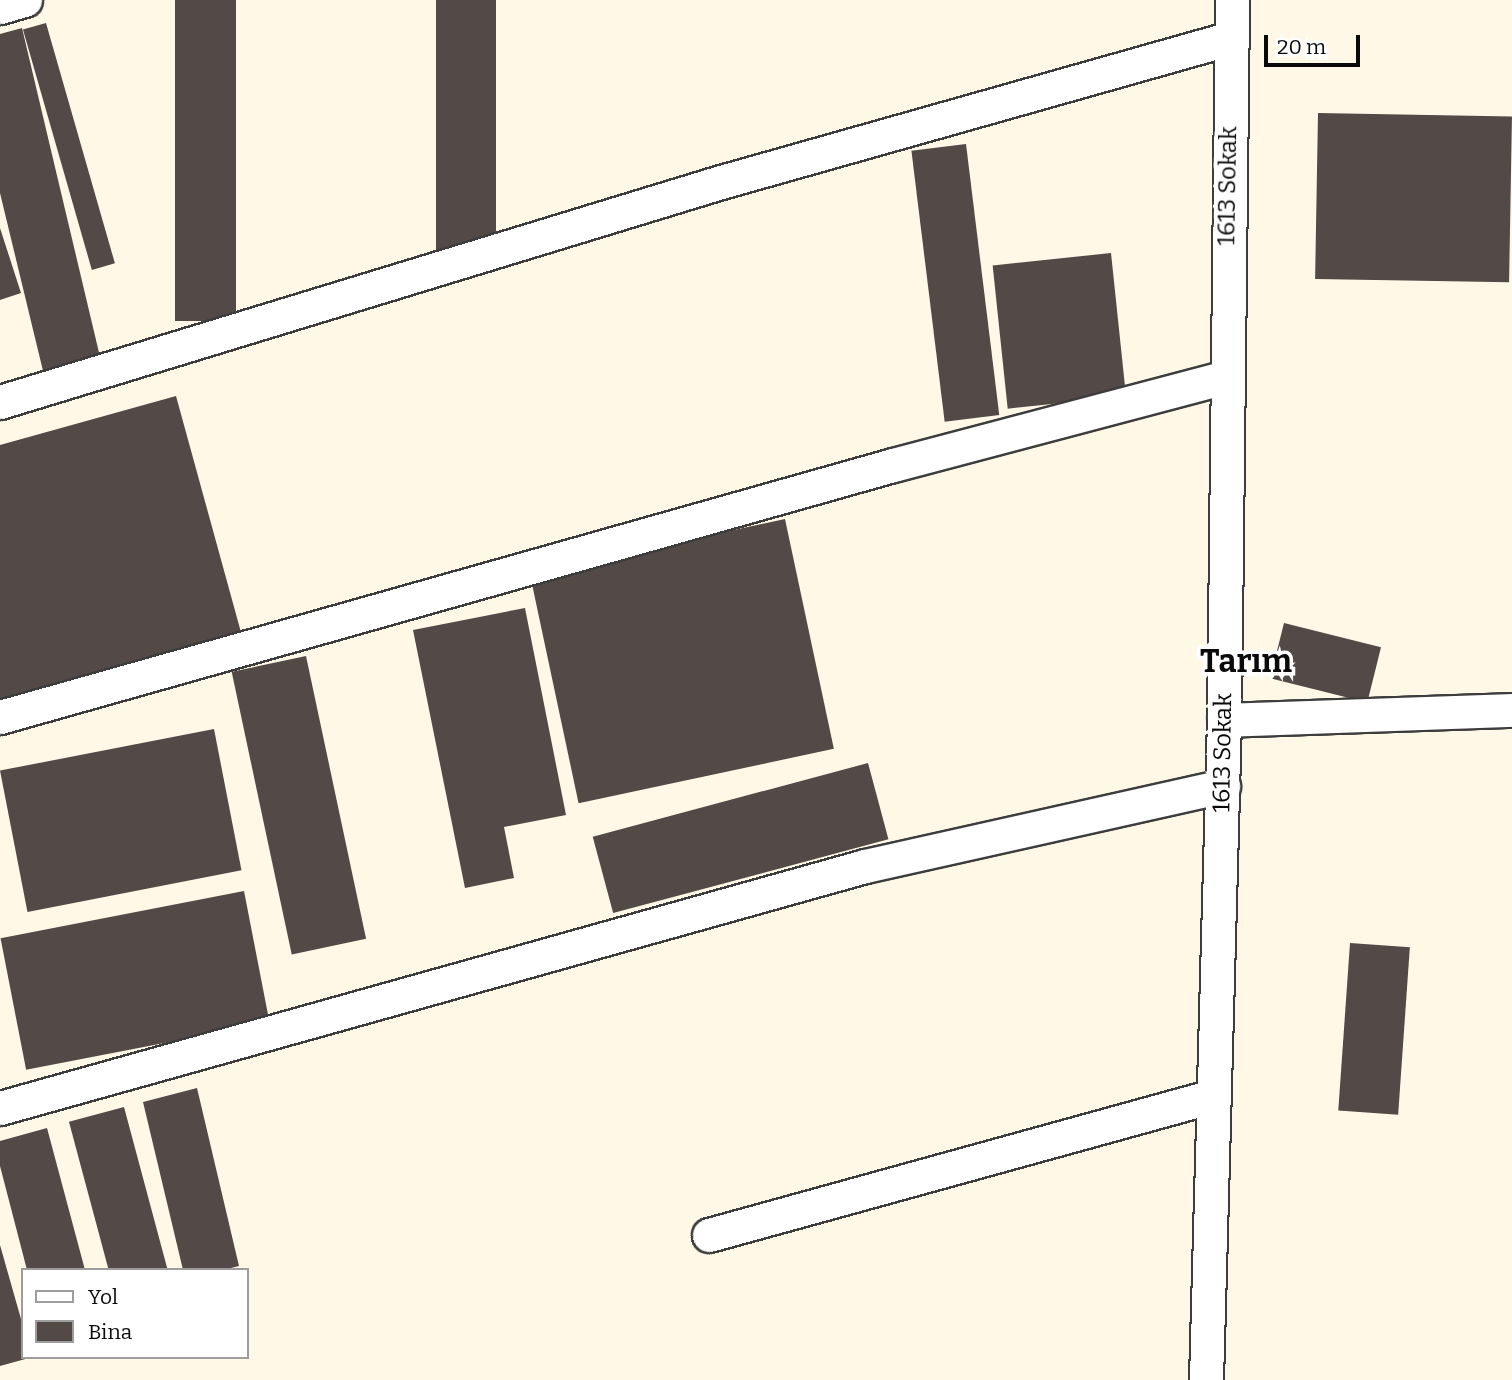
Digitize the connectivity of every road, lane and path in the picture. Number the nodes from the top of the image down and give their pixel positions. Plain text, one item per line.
1 (25, 0) edge
2 (1232, 0) edge
3 (0, 6) edge
4 (1231, 38) junction
5 (1224, 377) junction
6 (0, 402) edge
7 (1512, 710) edge
8 (0, 717) edge
9 (1224, 720) junction
10 (1223, 786) junction
11 (1213, 1096) junction
12 (0, 1108) edge
13 (709, 1235) dead end
14 (1206, 1380) edge

1 - 3 street
2 - 4 street, 1613 Sokak
4 - 5 street, 1613 Sokak
4 - 6 street
5 - 8 street
5 - 9 street, 1613 Sokak
7 - 9 street
9 - 10 street, 1613 Sokak
10 - 11 street, 1613 Sokak
10 - 12 street
11 - 13 street
11 - 14 street, 1613 Sokak

